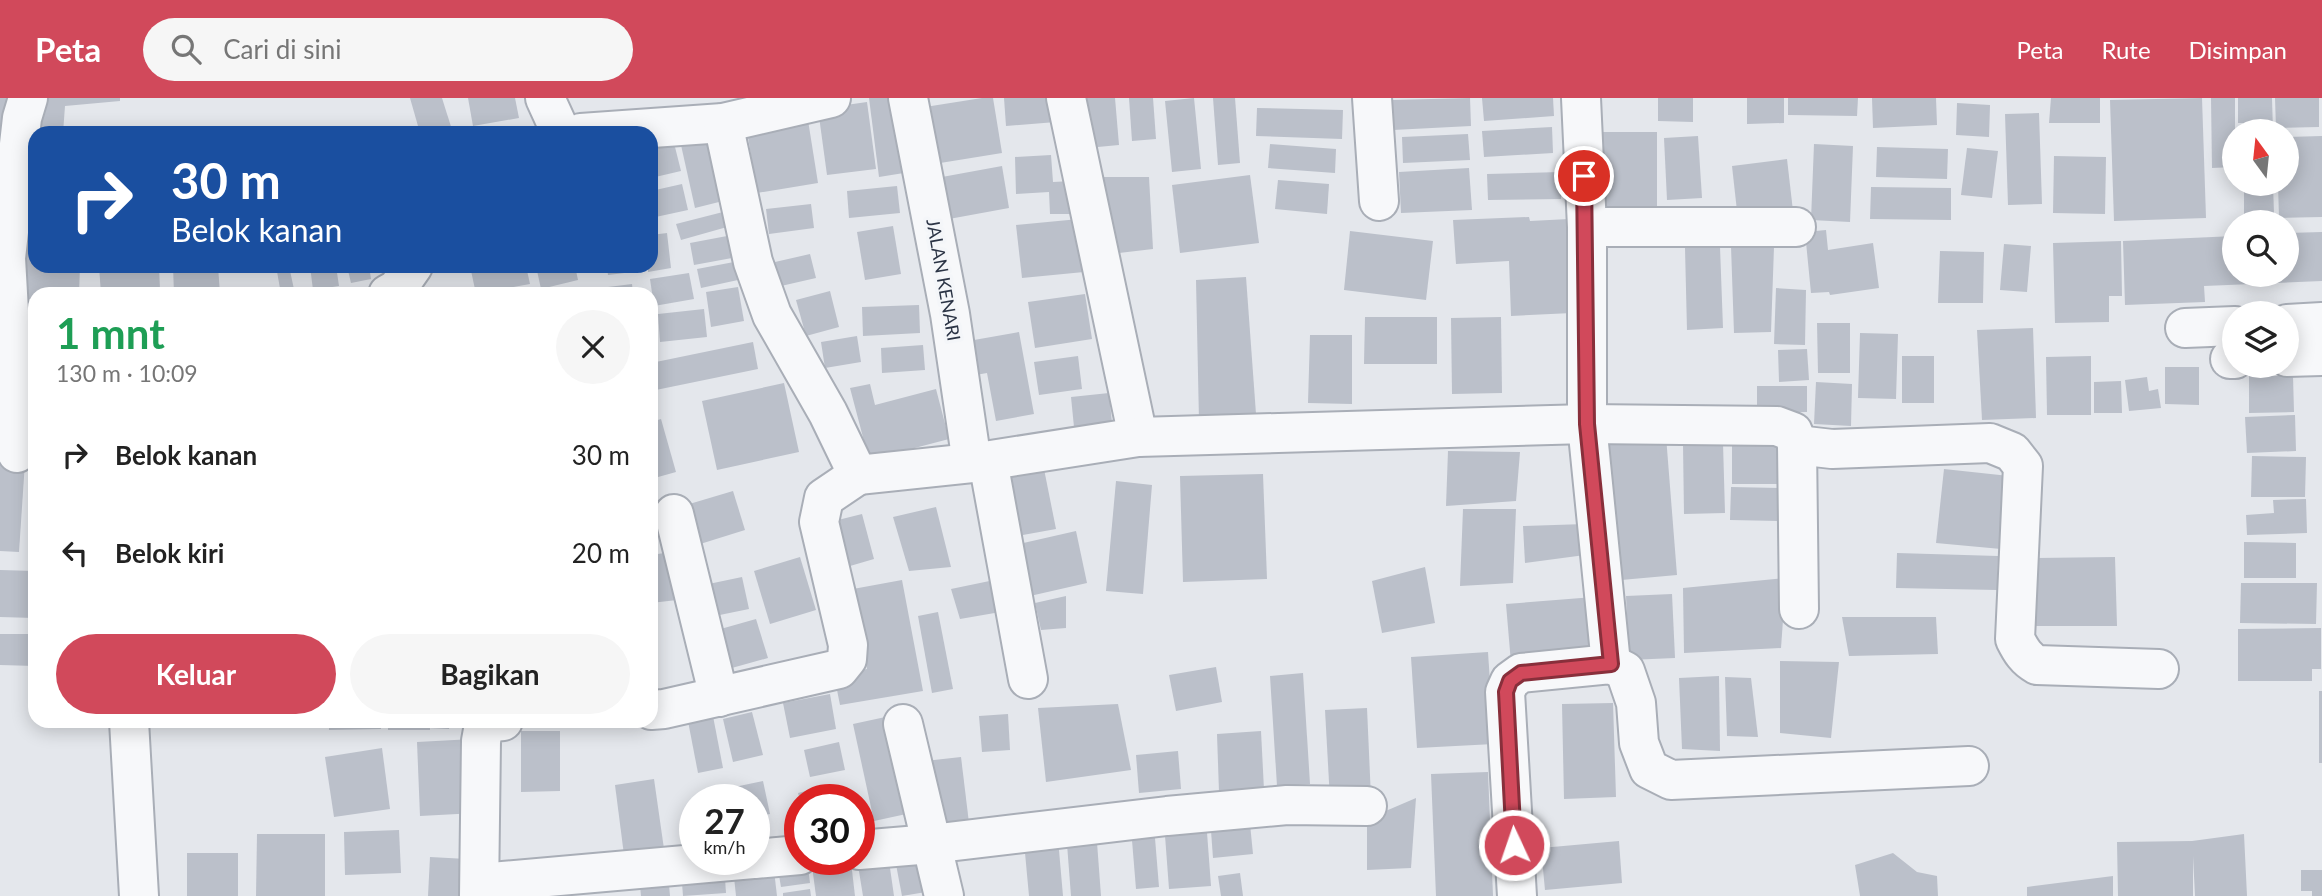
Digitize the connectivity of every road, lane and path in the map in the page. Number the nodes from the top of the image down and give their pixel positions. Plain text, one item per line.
1 (28, 98) edge
2 (545, 98) edge
3 (831, 98) edge
4 (908, 98) edge
5 (1066, 98) edge
6 (1372, 98) edge
7 (1581, 98) edge
8 (723, 123) junction
9 (558, 126) edge
10 (658, 128) edge
11 (1379, 201) dead end
12 (1796, 227) dead end
13 (1587, 228) junction
14 (2322, 322) edge
15 (2299, 323) edge
16 (2185, 328) dead end
17 (2222, 343) edge
18 (2322, 356) edge
19 (2299, 357) edge
20 (1587, 424) junction
21 (1138, 438) junction
22 (1797, 445) junction
23 (17, 451) edge
24 (980, 462) junction
25 (858, 475) junction
26 (674, 513) dead end
27 (1799, 609) dead end
28 (1611, 664) junction
29 (2159, 669) dead end
30 (1028, 679) dead end
31 (719, 697) junction
32 (658, 709) edge
33 (903, 724) dead end
34 (129, 728) edge
35 (486, 728) edge
36 (1969, 766) dead end
37 (1367, 806) dead end
38 (932, 844) junction
39 (875, 849) edge
40 (679, 867) edge
41 (480, 889) edge
42 (139, 896) edge
43 (944, 896) edge
44 (1517, 896) edge

1 - 23 street
2 - 9 street
3 - 8 street
4 - 24 street, JALAN KENARI
5 - 21 street
6 - 11 street
7 - 13 street
8 - 10 street
8 - 25 street
12 - 13 street
13 - 20 street
14 - 15 street
16 - 17 street
18 - 19 street
20 - 21 street
20 - 22 street
20 - 28 street
21 - 24 street
22 - 27 street
22 - 29 street
24 - 25 street
24 - 30 street, JALAN KENARI
25 - 31 street
26 - 31 street
28 - 36 street
28 - 44 street
31 - 32 street
33 - 38 street
34 - 42 street
35 - 41 street
37 - 38 street
38 - 39 street
38 - 43 street
40 - 41 street

